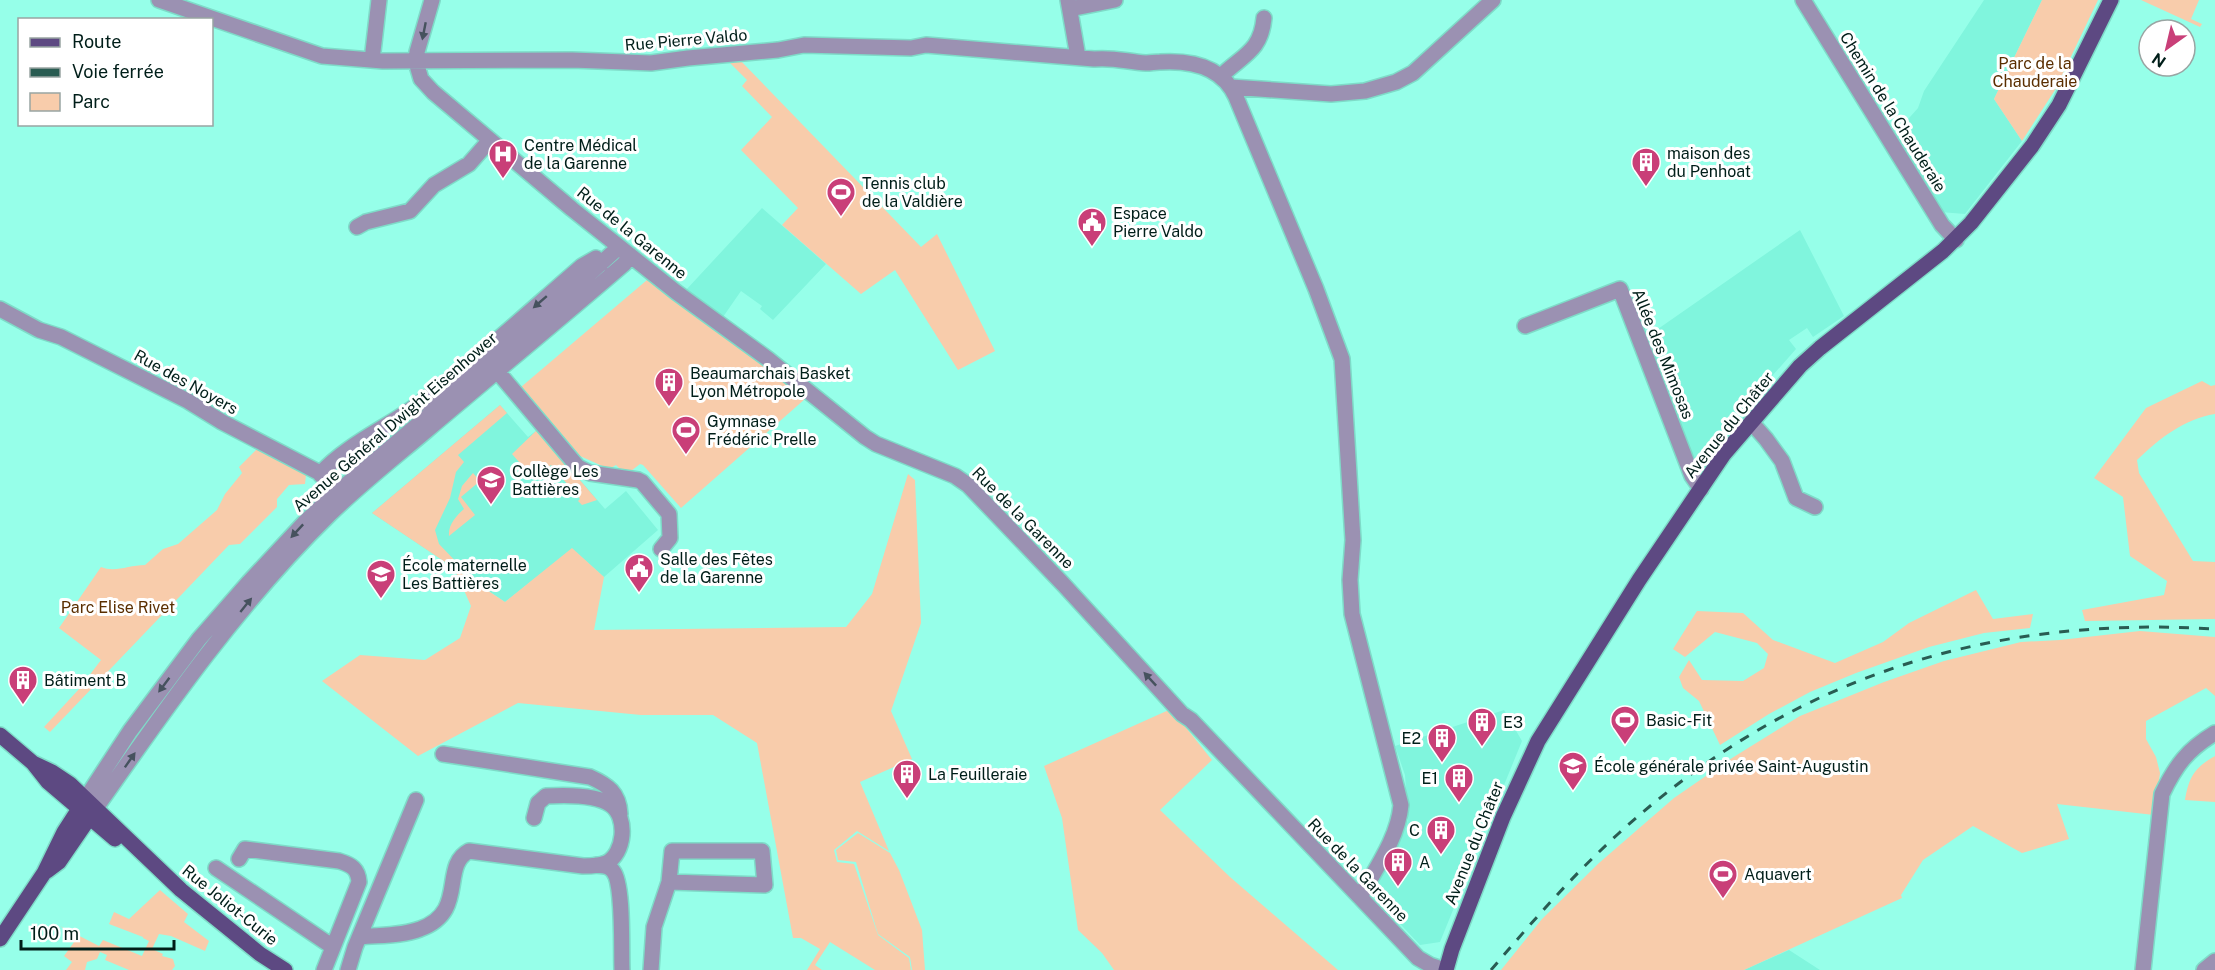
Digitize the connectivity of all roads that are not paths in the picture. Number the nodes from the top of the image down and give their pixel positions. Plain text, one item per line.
1 (379, 0) edge
2 (432, 0) edge
3 (1115, 0) edge
4 (1493, 0) edge
5 (1803, 0) edge
6 (2111, 0) edge
7 (169, 2) edge
8 (1069, 5) edge
9 (1264, 18) dead end
10 (1078, 57) junction
11 (372, 60) junction
12 (417, 62) junction
13 (1226, 81) junction
14 (490, 140) junction
15 (357, 227) dead end
16 (1956, 240) junction
17 (625, 251) junction
18 (0, 309) edge
19 (1525, 326) dead end
20 (490, 363) junction
21 (1751, 422) junction
22 (320, 474) junction
23 (1701, 489) junction
24 (340, 497) junction
25 (1815, 507) dead end
26 (661, 549) dead end
27 (2215, 733) edge
28 (0, 735) edge
29 (443, 754) dead end
30 (416, 800) dead end
31 (87, 808) junction
32 (620, 817) junction
33 (534, 818) dead end
34 (111, 836) junction
35 (66, 852) junction
36 (239, 859) dead end
37 (154, 866) junction
38 (596, 866) junction
39 (216, 868) dead end
40 (44, 873) junction
41 (669, 882) junction
42 (1360, 897) junction
43 (360, 937) junction
44 (0, 939) edge
45 (333, 947) junction
46 (2215, 961) edge
47 (285, 970) edge
48 (324, 970) edge
49 (348, 970) edge
50 (622, 970) edge
51 (651, 970) edge
52 (1445, 970) edge
53 (2143, 970) edge
54 (2204, 970) edge

1 - 11 street
2 -> 12 street
3 - 8 street
4 - 13 street
5 - 16 street, Chemin de la Chauderaie
6 - 16 main road, Avenue du Châter
7 - 11 street, Rue Pierre Valdo
8 - 10 street
9 - 13 street
10 - 12 street, Rue Pierre Valdo
10 - 13 street, Rue Pierre Valdo
11 - 12 street, Rue Pierre Valdo
12 - 14 street, Rue de la Garenne
13 - 42 street
14 - 15 street
14 - 17 street, Rue de la Garenne
16 - 21 main road, Avenue du Châter
17 -> 20 street, Avenue Général Dwight Eisenhower
17 - 20 street, Avenue Général Dwight Eisenhower
42 -> 17 street, Rue de la Garenne
18 - 22 street, Rue des Noyers
19 - 23 street, Allée des Mimosas
20 - 22 street
20 - 24 street, Avenue Général Dwight Eisenhower
20 - 26 street
21 - 23 main road, Avenue du Châter
21 - 25 street
22 - 24 street, Rue des Noyers
23 - 52 main road, Avenue du Châter
24 - 31 street, Avenue Général Dwight Eisenhower
27 - 53 street
28 - 31 main road, Rue Joliot-Curie
29 - 32 street
30 - 43 street
31 - 34 main road, Rue Joliot-Curie
31 - 35 main road, Avenue Général Dwight Eisenhower
31 - 37 main road, Rue Joliot-Curie
31 - 40 main road, Avenue Général Dwight Eisenhower
32 - 33 street
32 - 38 street
34 - 35 main road
34 - 37 main road, Rue Joliot-Curie
35 - 40 main road, Avenue Général Dwight Eisenhower
36 - 45 street
37 - 47 main road, Rue Joliot-Curie
38 - 43 street
38 - 50 street
39 - 45 street
40 - 44 main road, Avenue Général Dwight Eisenhower
41 - 41 street
41 - 51 street
42 - 52 street, Rue de la Garenne
43 - 49 street
45 - 48 street
46 - 54 street

